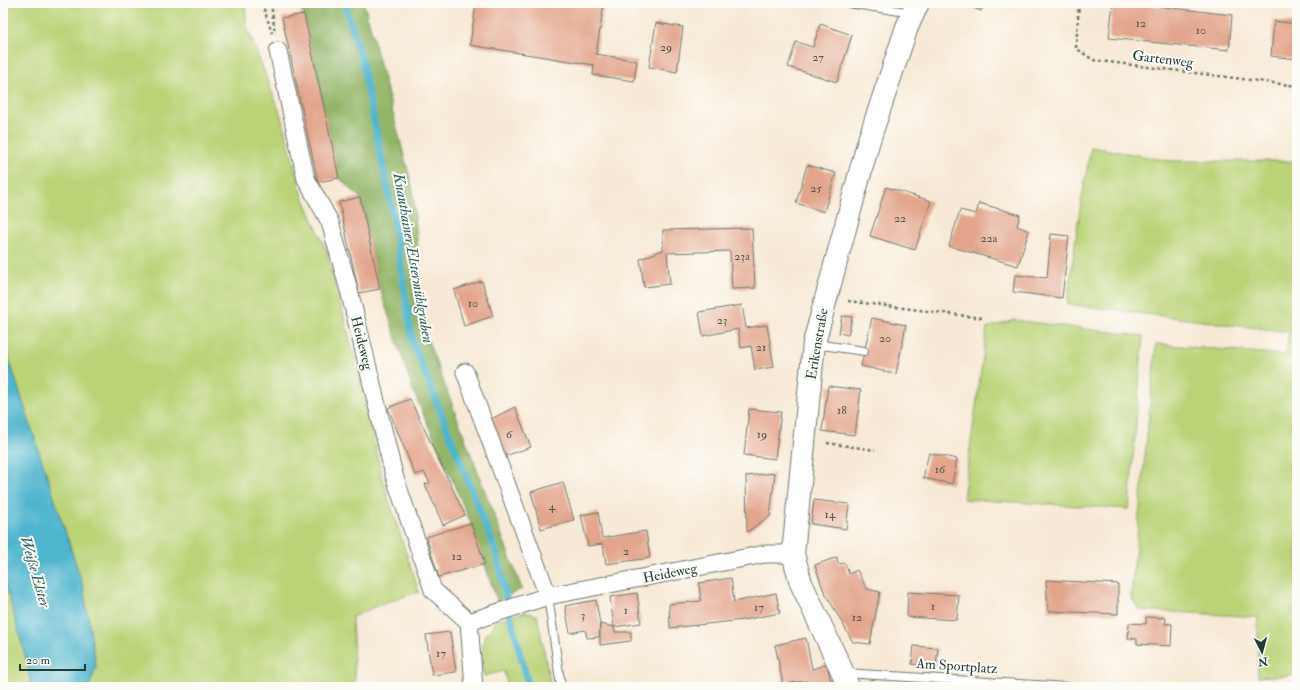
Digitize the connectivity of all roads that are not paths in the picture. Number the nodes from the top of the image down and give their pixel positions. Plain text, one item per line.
1 (848, 3) edge
2 (916, 8) edge
3 (278, 51) road end
4 (814, 343) junction
5 (864, 351) dead end
6 (465, 372) dead end
7 (793, 554) junction
8 (548, 596) junction
9 (468, 622) junction
10 (846, 680) edge
11 (1297, 686) edge
12 (474, 687) edge
13 (561, 687) edge
14 (1068, 687) edge
15 (1291, 687) edge

1 - 2 lane
2 - 4 street, Erikenstraße
3 - 9 street, Heideweg
4 - 5 lane
4 - 7 street, Erikenstraße
6 - 8 street
7 - 8 street, Heideweg
7 - 10 street, Erikenstraße
8 - 9 street, Heideweg
8 - 13 lane
9 - 12 street
10 - 14 lane, Am Sportplatz
11 - 15 lane

